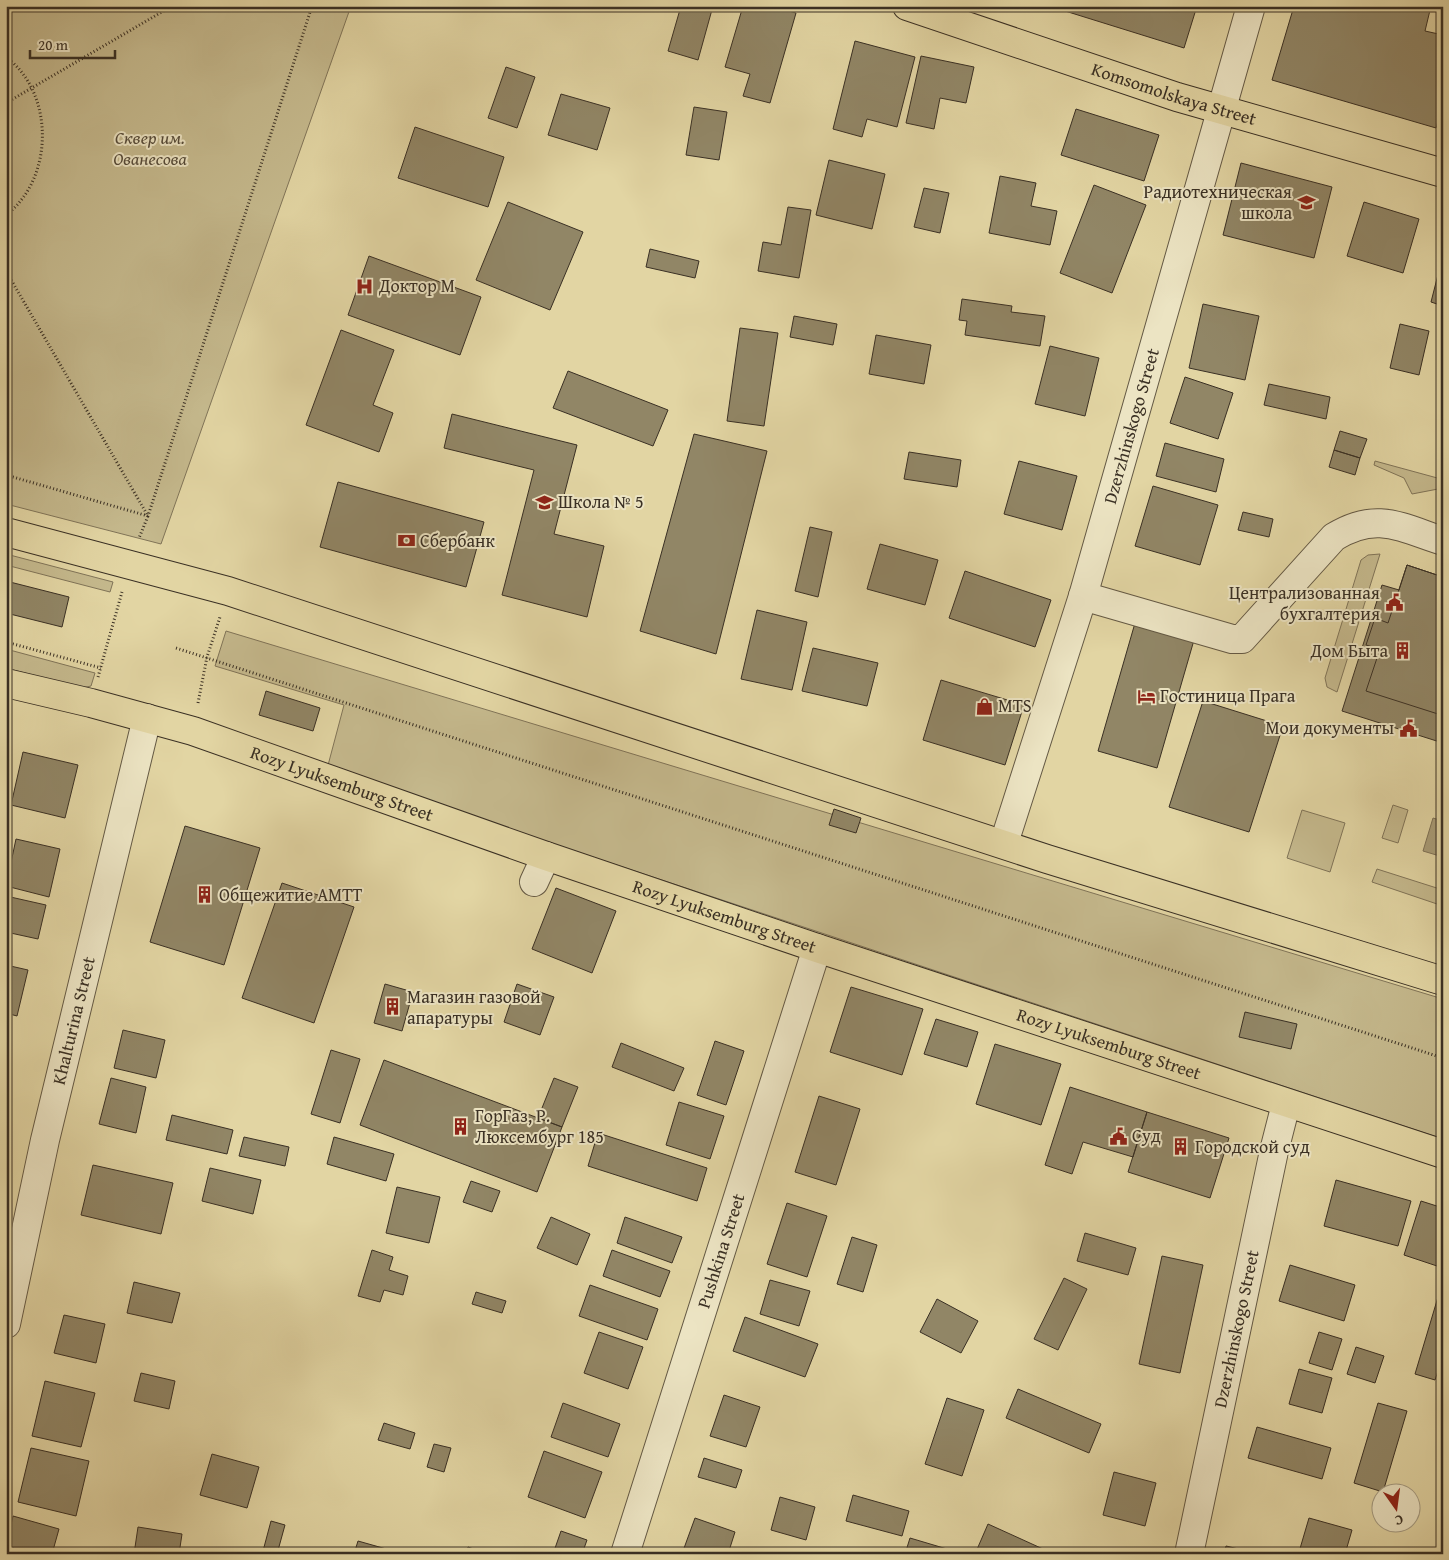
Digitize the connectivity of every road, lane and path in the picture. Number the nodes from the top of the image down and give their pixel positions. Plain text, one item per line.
1 (172, 6) edge
2 (312, 6) edge
3 (907, 6) edge
4 (1252, 6) edge
5 (6, 57) edge
6 (31, 88) junction
7 (6, 103) edge
8 (1220, 111) junction
9 (1443, 174) edge
10 (6, 215) edge
11 (6, 271) edge
12 (6, 475) edge
13 (148, 516) junction
14 (6, 532) edge
15 (1443, 541) edge
16 (129, 564) junction
17 (228, 591) junction
18 (1083, 596) junction
19 (6, 642) edge
20 (176, 648) dead end
21 (207, 656) junction
22 (101, 668) junction
23 (6, 683) edge
24 (91, 703) junction
25 (147, 718) junction
26 (193, 731) junction
27 (1004, 844) junction
28 (546, 856) junction
29 (534, 882) dead end
30 (817, 948) junction
31 (1443, 981) edge
32 (1443, 1058) edge
33 (1286, 1104) junction
34 (1443, 1154) edge
35 (6, 1324) edge
36 (626, 1554) edge
37 (1189, 1554) edge

1 - 6 path
2 - 13 path
3 - 8 main road, Komsomolskaya Street
4 - 8 street, Dzerzhinskogo Street
5 - 6 path
6 - 7 path
6 - 10 path
8 - 9 main road, Komsomolskaya Street
8 - 18 street, Dzerzhinskogo Street
11 - 13 path
12 - 13 path
13 - 16 path
14 - 16 main road
15 - 18 street
16 - 17 main road
16 - 22 path
17 - 21 path
17 - 27 main road
18 - 27 street, Dzerzhinskogo Street
19 - 22 path
20 - 21 path
21 - 26 path
21 - 32 path
22 - 24 path
23 - 24 main road, Rozy Lyuksemburg Street
24 - 25 main road, Rozy Lyuksemburg Street
25 - 26 main road, Rozy Lyuksemburg Street
25 - 35 street, Khalturina Street
26 - 28 main road, Rozy Lyuksemburg Street
27 - 31 main road
28 - 29 street
28 - 30 main road, Rozy Lyuksemburg Street
30 - 33 main road, Rozy Lyuksemburg Street
30 - 36 street, Pushkina Street
33 - 34 main road, Rozy Lyuksemburg Street
33 - 37 street, Dzerzhinskogo Street

